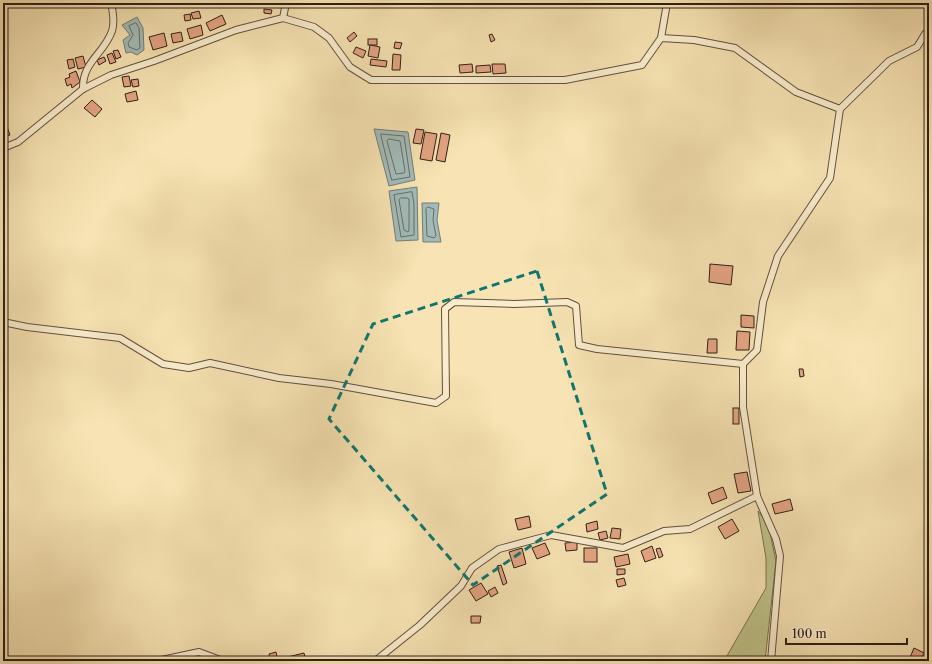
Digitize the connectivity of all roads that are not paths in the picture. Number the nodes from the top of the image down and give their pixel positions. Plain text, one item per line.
1 (111, 3) edge
2 (286, 3) edge
3 (667, 3) edge
4 (283, 18) junction
5 (929, 31) edge
6 (661, 38) junction
7 (83, 89) junction
8 (840, 109) junction
9 (3, 148) edge
10 (3, 322) edge
11 (743, 364) junction
12 (757, 496) junction
13 (929, 650) edge
14 (157, 661) edge
15 (223, 661) edge
16 (375, 661) edge
17 (771, 661) edge
18 (924, 661) edge

1 - 7 street
2 - 4 street
3 - 6 street
4 - 6 street
4 - 7 street
5 - 8 street
6 - 8 street
7 - 9 street
8 - 11 street
10 - 11 street
11 - 12 street
12 - 16 street
12 - 17 street
13 - 18 street
14 - 15 street

